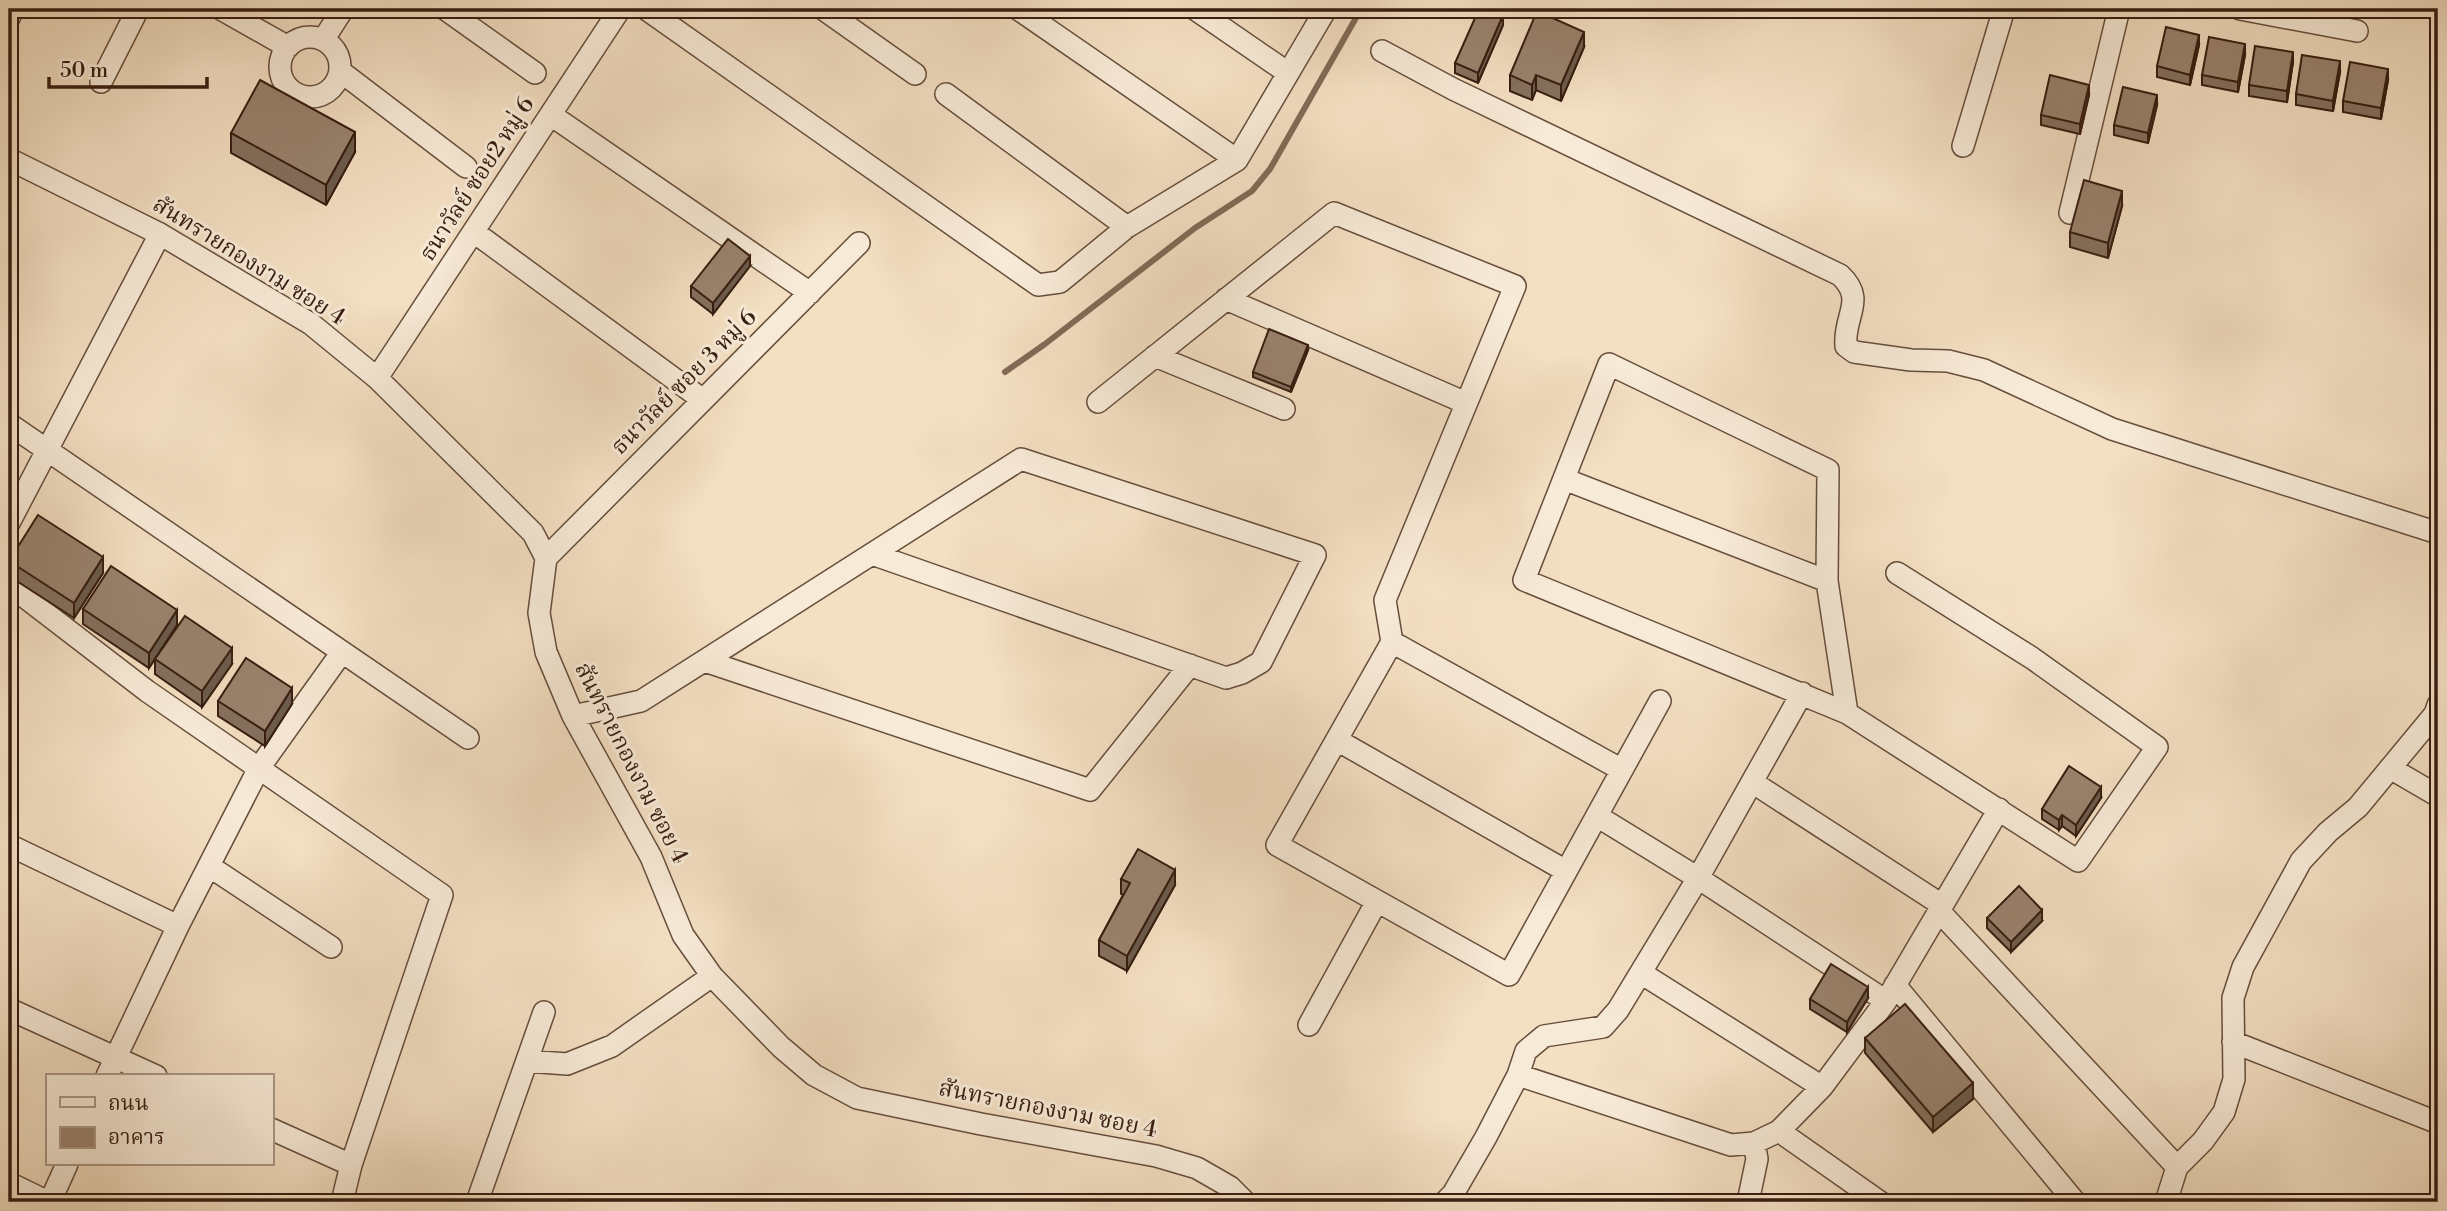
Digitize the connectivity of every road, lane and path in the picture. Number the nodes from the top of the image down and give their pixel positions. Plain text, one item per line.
1 (13, 9) edge
2 (138, 9) edge
3 (221, 9) edge
4 (343, 9) edge
5 (445, 9) edge
6 (620, 9) edge
7 (646, 9) edge
8 (823, 9) edge
9 (1018, 9) edge
10 (1195, 9) edge
11 (1326, 9) edge
12 (2004, 9) edge
13 (2119, 9) edge
14 (2240, 9) edge
15 (9, 18) edge
16 (2357, 31) dead end
17 (323, 40) junction
18 (288, 47) junction
19 (1382, 51) dead end
20 (340, 71) junction
21 (534, 73) dead end
22 (1288, 73) junction
23 (915, 74) dead end
24 (101, 82) dead end
25 (946, 94) dead end
26 (551, 115) junction
27 (1963, 146) dead end
28 (9, 159) edge
29 (1237, 160) junction
30 (466, 167) dead end
31 (2070, 213) dead end
32 (1127, 227) junction
33 (474, 232) junction
34 (160, 234) junction
35 (859, 243) dead end
36 (810, 293) junction
37 (1226, 299) junction
38 (1155, 356) junction
39 (377, 379) junction
40 (703, 400) junction
41 (1098, 402) dead end
42 (1466, 403) junction
43 (1284, 409) dead end
44 (9, 424) edge
45 (47, 451) junction
46 (1564, 479) junction
47 (9, 523) edge
48 (2438, 533) edge
49 (872, 554) junction
50 (546, 558) junction
51 (1898, 573) dead end
52 (1827, 581) junction
53 (9, 585) edge
54 (1392, 642) junction
55 (342, 652) junction
56 (705, 662) junction
57 (1190, 665) junction
58 (1802, 693) junction
59 (1660, 701) dead end
60 (2438, 705) edge
61 (1847, 713) junction
62 (573, 716) junction
63 (468, 738) dead end
64 (1337, 740) junction
65 (259, 768) junction
66 (2390, 768) junction
67 (1622, 771) junction
68 (1752, 782) junction
69 (2438, 796) edge
70 (1999, 810) junction
71 (1597, 816) junction
72 (9, 845) edge
73 (209, 866) junction
74 (1566, 872) junction
75 (1698, 878) junction
76 (1377, 901) junction
77 (1940, 908) junction
78 (178, 926) junction
79 (331, 947) dead end
80 (1641, 973) junction
81 (712, 976) junction
82 (1891, 993) junction
83 (9, 1009) edge
84 (544, 1012) dead end
85 (1309, 1025) dead end
86 (2233, 1042) junction
87 (527, 1061) junction
88 (111, 1067) edge
89 (146, 1074) edge
90 (1518, 1075) junction
91 (1822, 1087) junction
92 (2436, 1122) dead end
93 (273, 1130) edge
94 (1779, 1131) junction
95 (1754, 1143) junction
96 (351, 1165) junction
97 (67, 1166) edge
98 (2177, 1167) junction
99 (9, 1183) edge
100 (49, 1202) edge
101 (342, 1202) edge
102 (477, 1202) edge
103 (1245, 1202) edge
104 (1445, 1202) edge
105 (1748, 1202) edge
106 (1880, 1202) edge
107 (2075, 1202) edge
108 (2166, 1202) edge

1 - 15 street
2 - 24 street
3 - 18 street
4 - 17 street
5 - 21 street
6 - 26 street, ธนาวัลย์ ซอย2 หมู่ 6
7 - 32 street
8 - 23 street
9 - 29 street
10 - 22 street
11 - 22 street
12 - 27 street
13 - 31 street
14 - 16 street
17 - 18 street
17 - 20 street
18 - 20 street
19 - 48 street
20 - 30 street
22 - 29 street
25 - 32 street
26 - 33 street, ธนาวัลย์ ซอย2 หมู่ 6
26 - 36 street
28 - 34 street, สันทรายกองงาม ซอย 4
29 - 32 street
33 - 39 street, ธนาวัลย์ ซอย2 หมู่ 6
33 - 40 street
34 - 39 street, สันทรายกองงาม ซอย 4
34 - 45 street
35 - 36 street, ธนาวัลย์ ซอย 3 หมู่ 6
36 - 40 street, ธนาวัลย์ ซอย 3 หมู่ 6
37 - 38 street
37 - 42 street
37 - 42 street
38 - 41 street
38 - 43 street
39 - 50 street, สันทรายกองงาม ซอย 4
40 - 50 street, ธนาวัลย์ ซอย 3 หมู่ 6
42 - 54 street
44 - 45 street
45 - 47 street
45 - 55 street
46 - 52 street
46 - 52 street
46 - 58 street
49 - 56 street
49 - 57 street
49 - 57 street
50 - 62 street, สันทรายกองงาม ซอย 4
51 - 70 street
52 - 61 street
53 - 65 street
54 - 64 street
54 - 67 street
55 - 63 street
55 - 65 street
56 - 57 street
56 - 62 street
58 - 61 street
58 - 68 street
59 - 67 street
60 - 66 street
61 - 70 street
62 - 81 street, สันทรายกองงาม ซอย 4
64 - 74 street
64 - 76 street
65 - 73 street
65 - 96 street
66 - 69 street
66 - 86 street
67 - 71 street
68 - 75 street
68 - 77 street
70 - 77 street
71 - 74 street
71 - 75 street
72 - 78 street
73 - 78 street
73 - 79 street
74 - 76 street
75 - 80 street
75 - 82 street
76 - 85 street
77 - 82 street
77 - 98 street
78 - 88 street
80 - 90 street
80 - 91 street
81 - 87 street
81 - 103 street, สันทรายกองงาม ซอย 4
82 - 91 street
82 - 107 street
83 - 88 street
84 - 87 street
86 - 92 street
86 - 98 street
87 - 102 street
88 - 89 street
90 - 95 street
90 - 104 street
91 - 94 street
93 - 96 street
94 - 95 street
94 - 106 street
95 - 105 street
96 - 101 street
97 - 100 street
98 - 108 street
99 - 100 street

